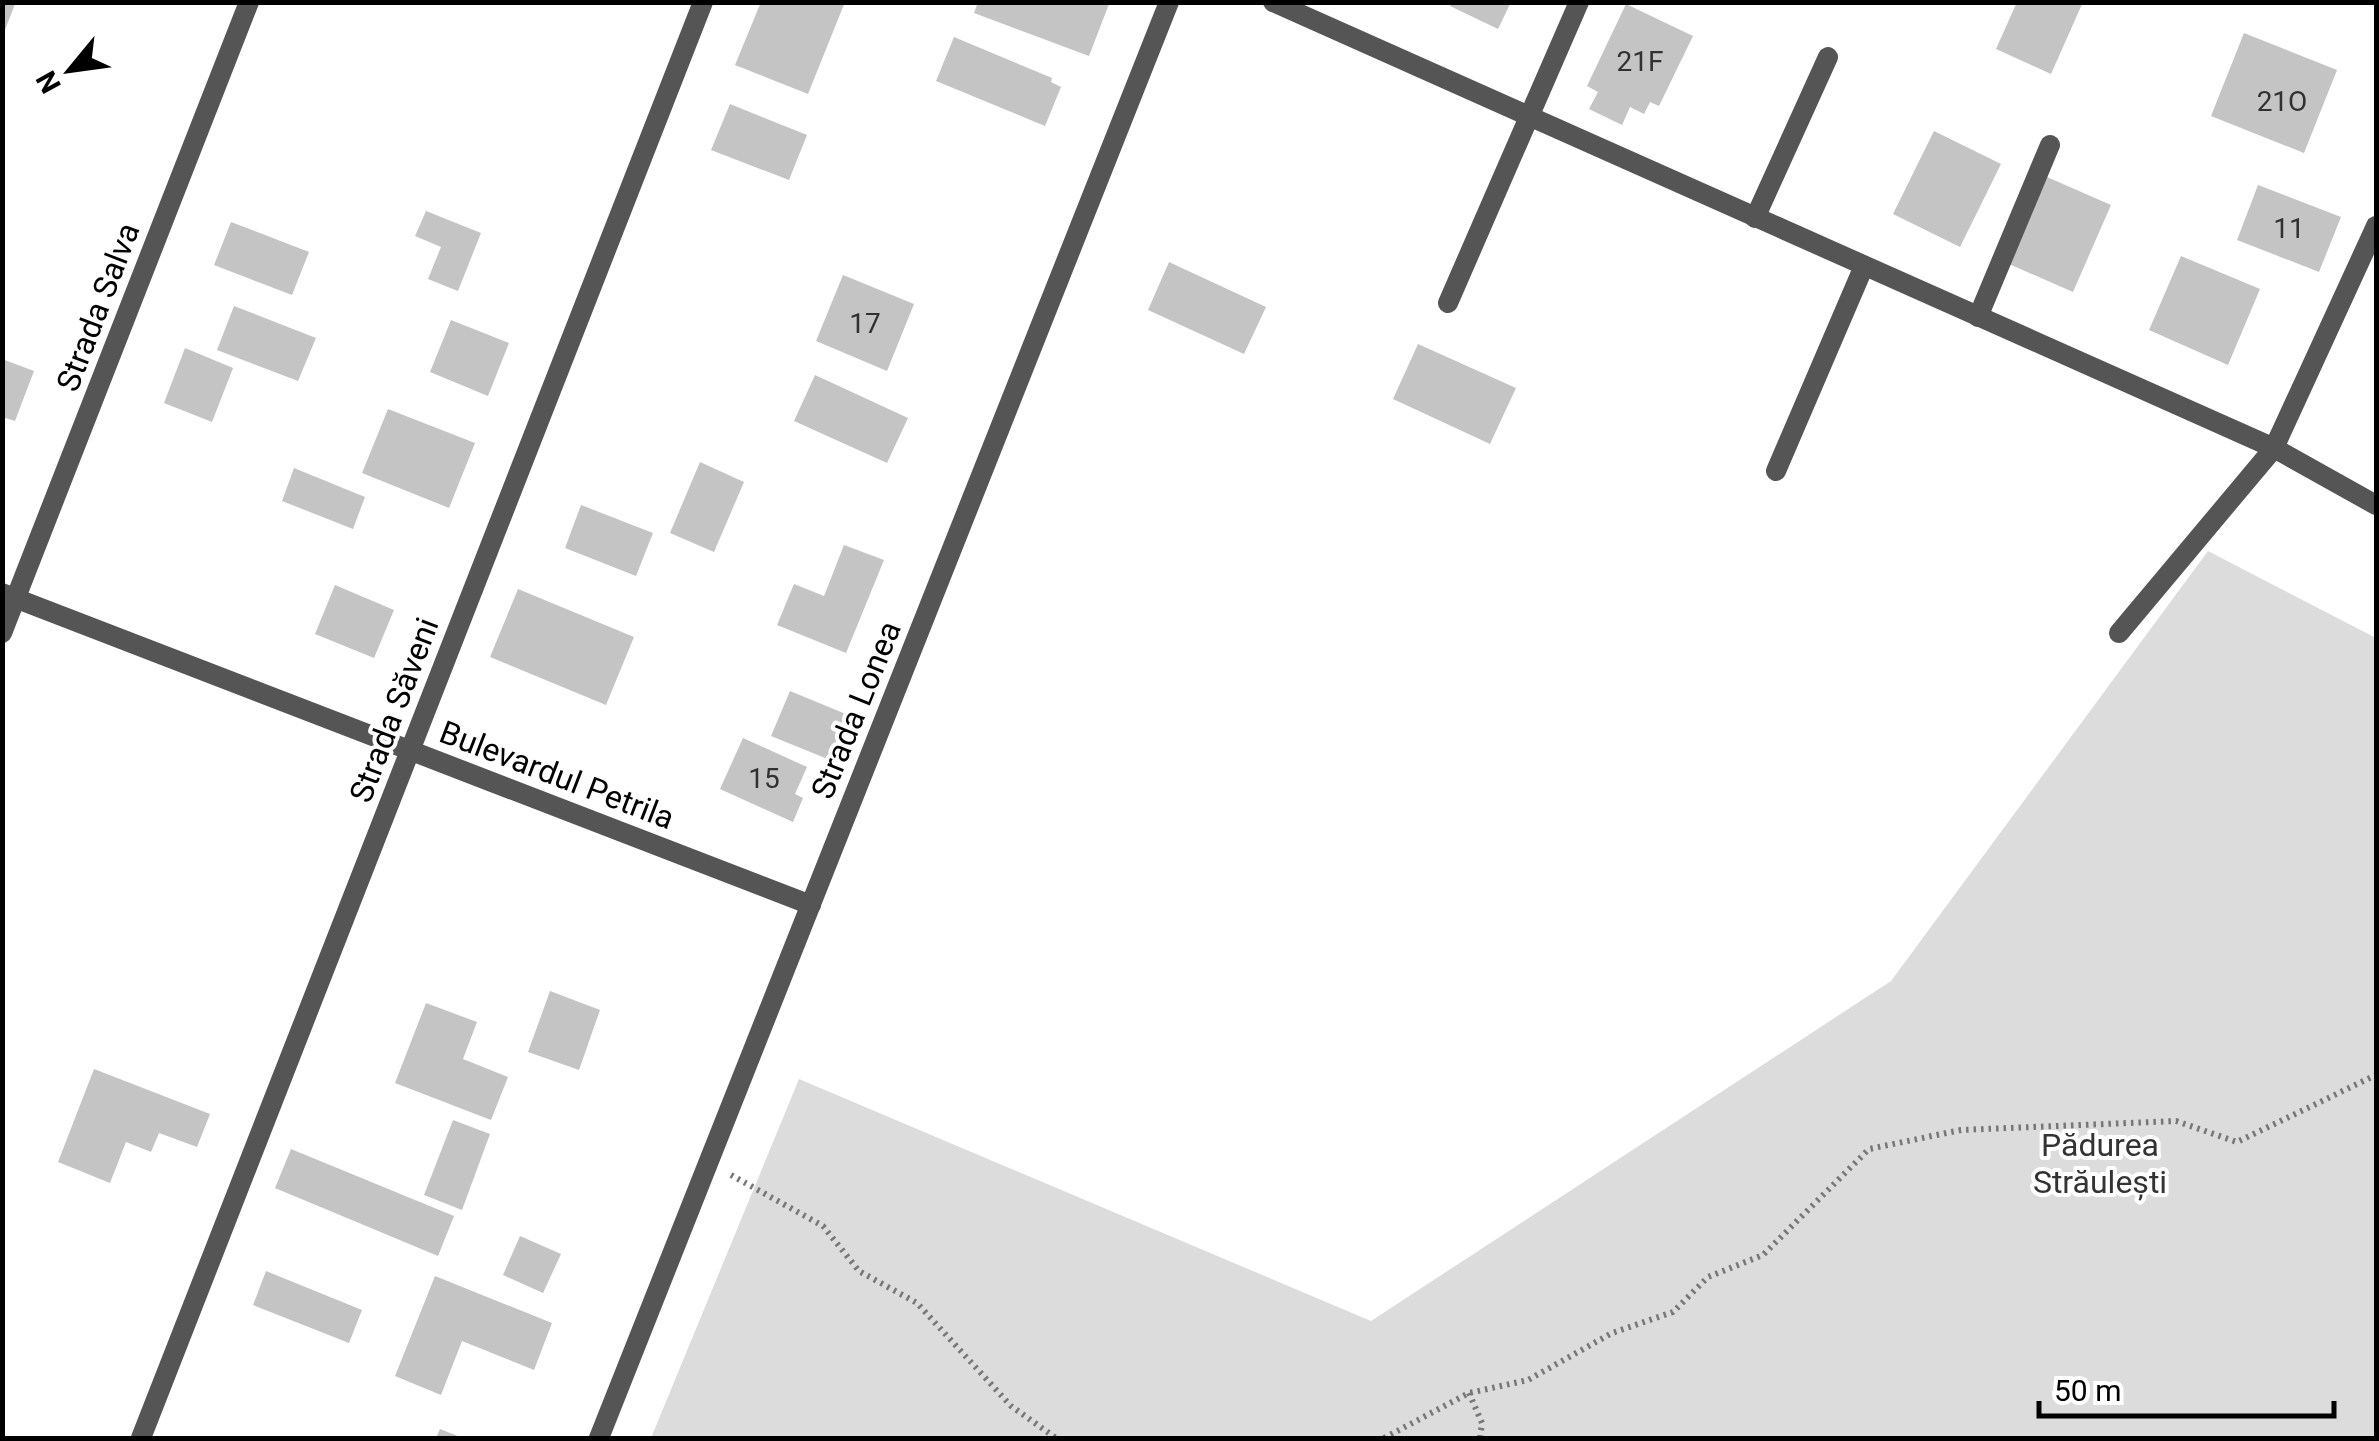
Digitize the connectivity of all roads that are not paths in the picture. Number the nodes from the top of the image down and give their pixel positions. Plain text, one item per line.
1 (249, 2) edge
2 (703, 2) edge
3 (1168, 2) edge
4 (1273, 2) edge
5 (1578, 2) edge
6 (1828, 57) dead end
7 (1530, 118) junction
8 (2050, 145) dead end
9 (1755, 218) junction
10 (2376, 226) edge
11 (1864, 266) junction
12 (1448, 302) dead end
13 (1978, 317) junction
14 (2274, 448) junction
15 (1776, 471) dead end
16 (2376, 505) edge
17 (9, 596) edge
18 (2119, 632) dead end
19 (2, 633) edge
20 (410, 750) junction
21 (810, 905) junction
22 (141, 1438) edge
23 (599, 1438) edge

1 - 17 street, Strada Salva
2 - 20 street, Strada Săveni
3 - 21 street, Strada Lonea
4 - 7 street
5 - 7 street
6 - 9 street
7 - 9 street
7 - 12 street
8 - 13 street
9 - 11 street
10 - 14 street
11 - 13 street
11 - 15 street
13 - 14 street
14 - 16 street
14 - 18 street
17 - 19 street, Strada Salva
17 - 20 street, Bulevardul Petrila
20 - 21 street, Bulevardul Petrila
20 - 22 street, Strada Săveni
21 - 23 street, Strada Lonea

